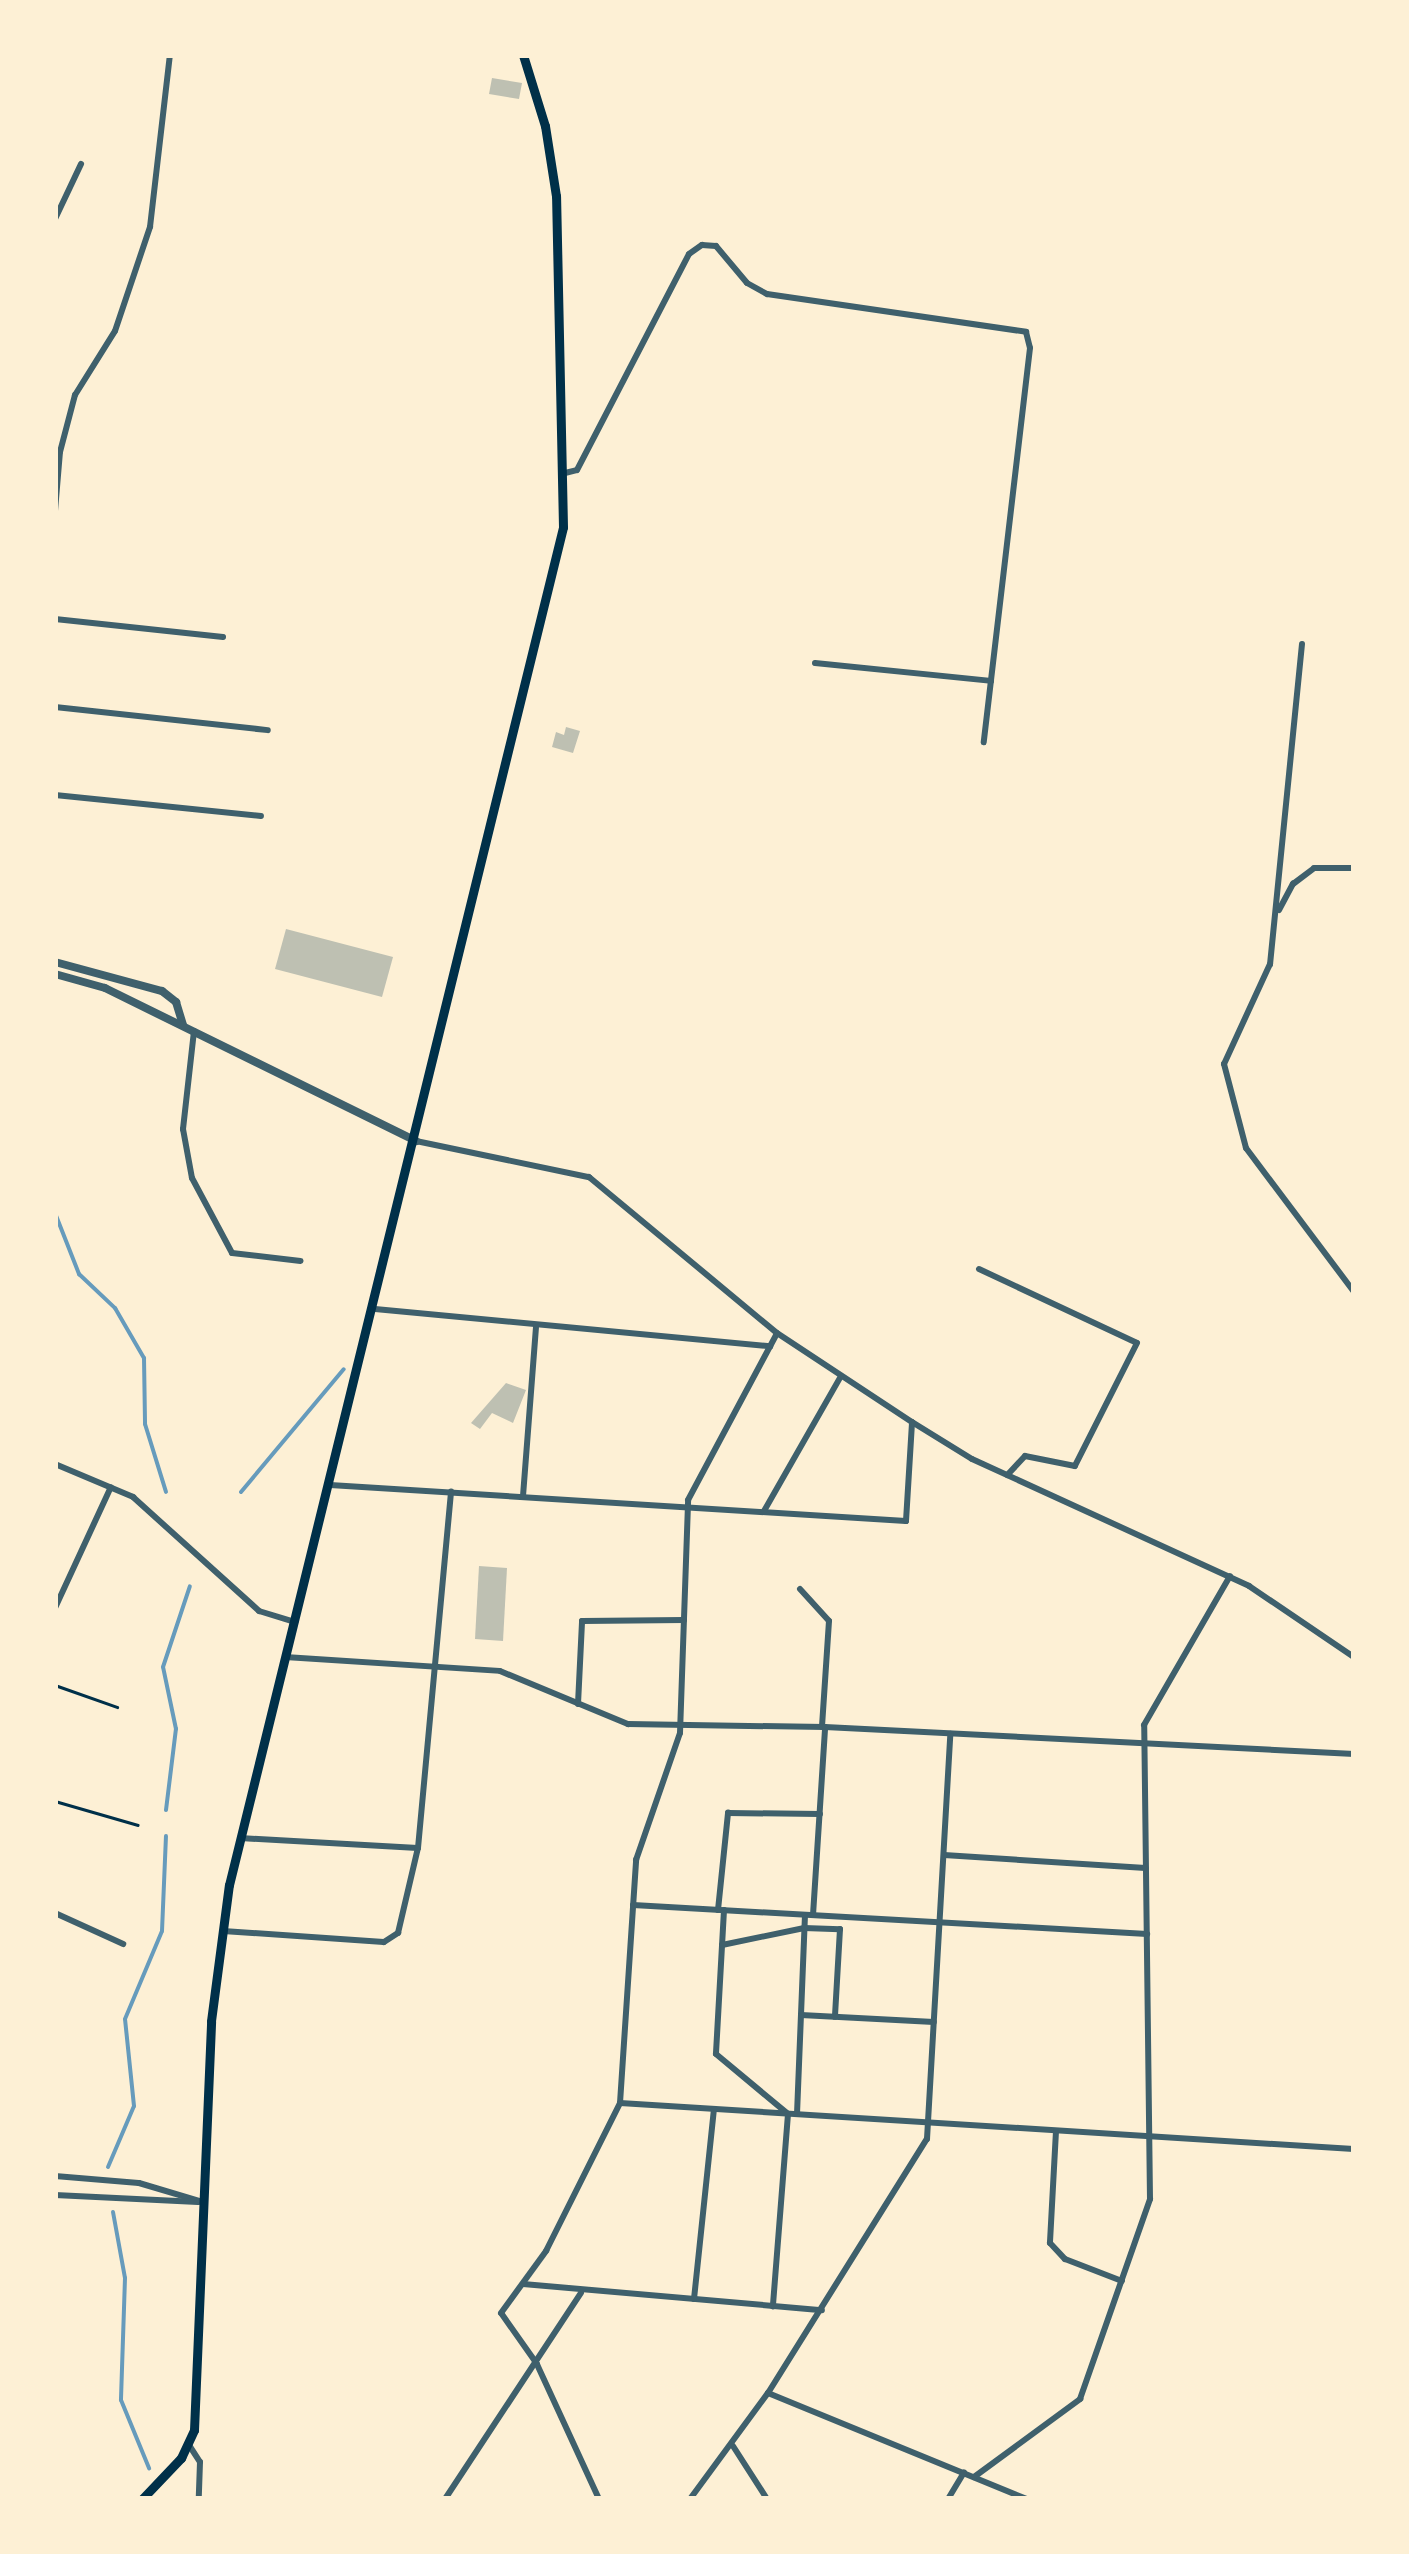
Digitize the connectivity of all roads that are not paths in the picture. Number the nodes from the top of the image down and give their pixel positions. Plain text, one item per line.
1 (170, 55) edge
2 (523, 55) edge
3 (81, 164) dead end
4 (55, 219) edge
5 (566, 473) junction
6 (55, 511) edge
7 (55, 522) edge
8 (55, 557) edge
9 (55, 619) edge
10 (223, 637) dead end
11 (1302, 644) dead end
12 (816, 663) dead end
13 (990, 681) junction
14 (55, 708) edge
15 (268, 730) dead end
16 (984, 742) dead end
17 (55, 795) edge
18 (261, 816) dead end
19 (1354, 868) edge
20 (1276, 916) junction
21 (55, 962) edge
22 (55, 974) edge
23 (183, 1026) junction
24 (194, 1031) junction
25 (416, 1141) junction
26 (301, 1261) dead end
27 (979, 1268) dead end
28 (1354, 1292) edge
29 (375, 1308) junction
30 (536, 1328) junction
31 (777, 1334) junction
32 (770, 1346) junction
33 (842, 1376) junction
34 (912, 1422) junction
35 (55, 1464) edge
36 (1008, 1475) junction
37 (330, 1485) junction
38 (111, 1487) junction
39 (450, 1492) junction
40 (523, 1496) junction
41 (688, 1506) junction
42 (764, 1511) junction
43 (1230, 1576) junction
44 (55, 1577) edge
45 (67, 1582) junction
46 (800, 1589) dead end
47 (55, 1608) edge
48 (684, 1620) junction
49 (295, 1622) junction
50 (1354, 1656) edge
51 (286, 1657) junction
52 (434, 1666) junction
53 (578, 1704) junction
54 (681, 1725) junction
55 (824, 1727) junction
56 (950, 1734) junction
57 (1144, 1744) junction
58 (1354, 1754) edge
59 (820, 1814) junction
60 (240, 1838) junction
61 (418, 1848) junction
62 (944, 1856) junction
63 (1146, 1868) junction
64 (633, 1906) junction
65 (721, 1910) junction
66 (55, 1913) edge
67 (809, 1915) junction
68 (940, 1923) junction
69 (804, 1928) junction
70 (221, 1931) junction
71 (1147, 1934) junction
72 (123, 1944) dead end
73 (722, 1946) junction
74 (801, 2015) junction
75 (835, 2017) junction
76 (934, 2022) junction
77 (620, 2104) junction
78 (714, 2109) junction
79 (792, 2114) junction
80 (928, 2122) junction
81 (1056, 2130) junction
82 (1150, 2136) junction
83 (1354, 2149) edge
84 (55, 2176) edge
85 (55, 2195) edge
86 (203, 2202) junction
87 (1122, 2281) junction
88 (523, 2284) junction
89 (582, 2293) junction
90 (694, 2299) junction
91 (773, 2306) junction
92 (822, 2310) junction
93 (537, 2364) junction
94 (768, 2394) junction
95 (189, 2445) junction
96 (733, 2446) junction
97 (964, 2472) junction
98 (974, 2476) junction
99 (158, 2486) junction
100 (952, 2498) edge
101 (142, 2499) edge
102 (152, 2499) edge
103 (199, 2499) edge
104 (445, 2499) edge
105 (599, 2499) edge
106 (690, 2499) edge
107 (768, 2499) edge
108 (1026, 2499) edge

1 - 6 street
2 - 5 main road
3 - 4 street
5 - 13 street
5 - 25 main road
7 - 8 street
9 - 10 street
11 - 20 street
12 - 13 street
13 - 16 street
14 - 15 street
17 - 18 street
19 - 20 street
20 - 28 street
21 - 23 street
22 - 23 street
23 - 24 street
24 - 25 street
24 - 26 street
25 - 29 main road
25 - 31 street
27 - 36 street
29 - 30 street
29 - 37 main road
30 - 32 street
30 - 40 street
31 - 32 street
31 - 33 street
32 - 41 street
33 - 34 street
33 - 42 street
34 - 36 street
34 - 42 street
35 - 38 street
36 - 43 street
37 - 39 street
37 - 49 main road
38 - 45 street
38 - 49 street
39 - 40 street
39 - 52 street
40 - 41 street
41 - 42 street
41 - 48 street
43 - 50 street
43 - 57 street
44 - 45 street
45 - 47 street
46 - 55 street
48 - 53 street
48 - 54 street
49 - 51 main road
51 - 52 street
51 - 60 main road
52 - 53 street
52 - 61 street
53 - 54 street
54 - 55 street
54 - 64 street
55 - 56 street
55 - 59 street
56 - 57 street
56 - 62 street
57 - 58 street
57 - 63 street
59 - 65 street
59 - 67 street
60 - 61 street
60 - 70 main road
61 - 70 street
62 - 63 street
62 - 68 street
63 - 71 street
64 - 65 street
64 - 77 street
65 - 67 street
65 - 73 street
66 - 72 street
67 - 68 street
67 - 69 street
68 - 71 street
68 - 76 street
69 - 73 street
69 - 74 street
69 - 75 street
70 - 86 main road
71 - 82 street
73 - 79 street
74 - 75 street
74 - 79 street
75 - 76 street
76 - 80 street
77 - 78 street
77 - 88 street
78 - 79 street
78 - 90 street
79 - 80 street
79 - 91 street
80 - 81 street
80 - 92 street
81 - 82 street
81 - 87 street
82 - 83 street
82 - 87 street
84 - 86 street
85 - 86 street
86 - 95 main road
87 - 98 street
88 - 89 street
88 - 93 street
89 - 90 street
89 - 93 street
90 - 91 street
91 - 92 street
92 - 94 street
93 - 104 street
93 - 105 street
94 - 96 street
94 - 97 street
95 - 99 main road
95 - 103 street
96 - 106 street
96 - 107 street
97 - 98 street
97 - 100 street
98 - 108 street
99 - 101 main road
99 - 102 main road

